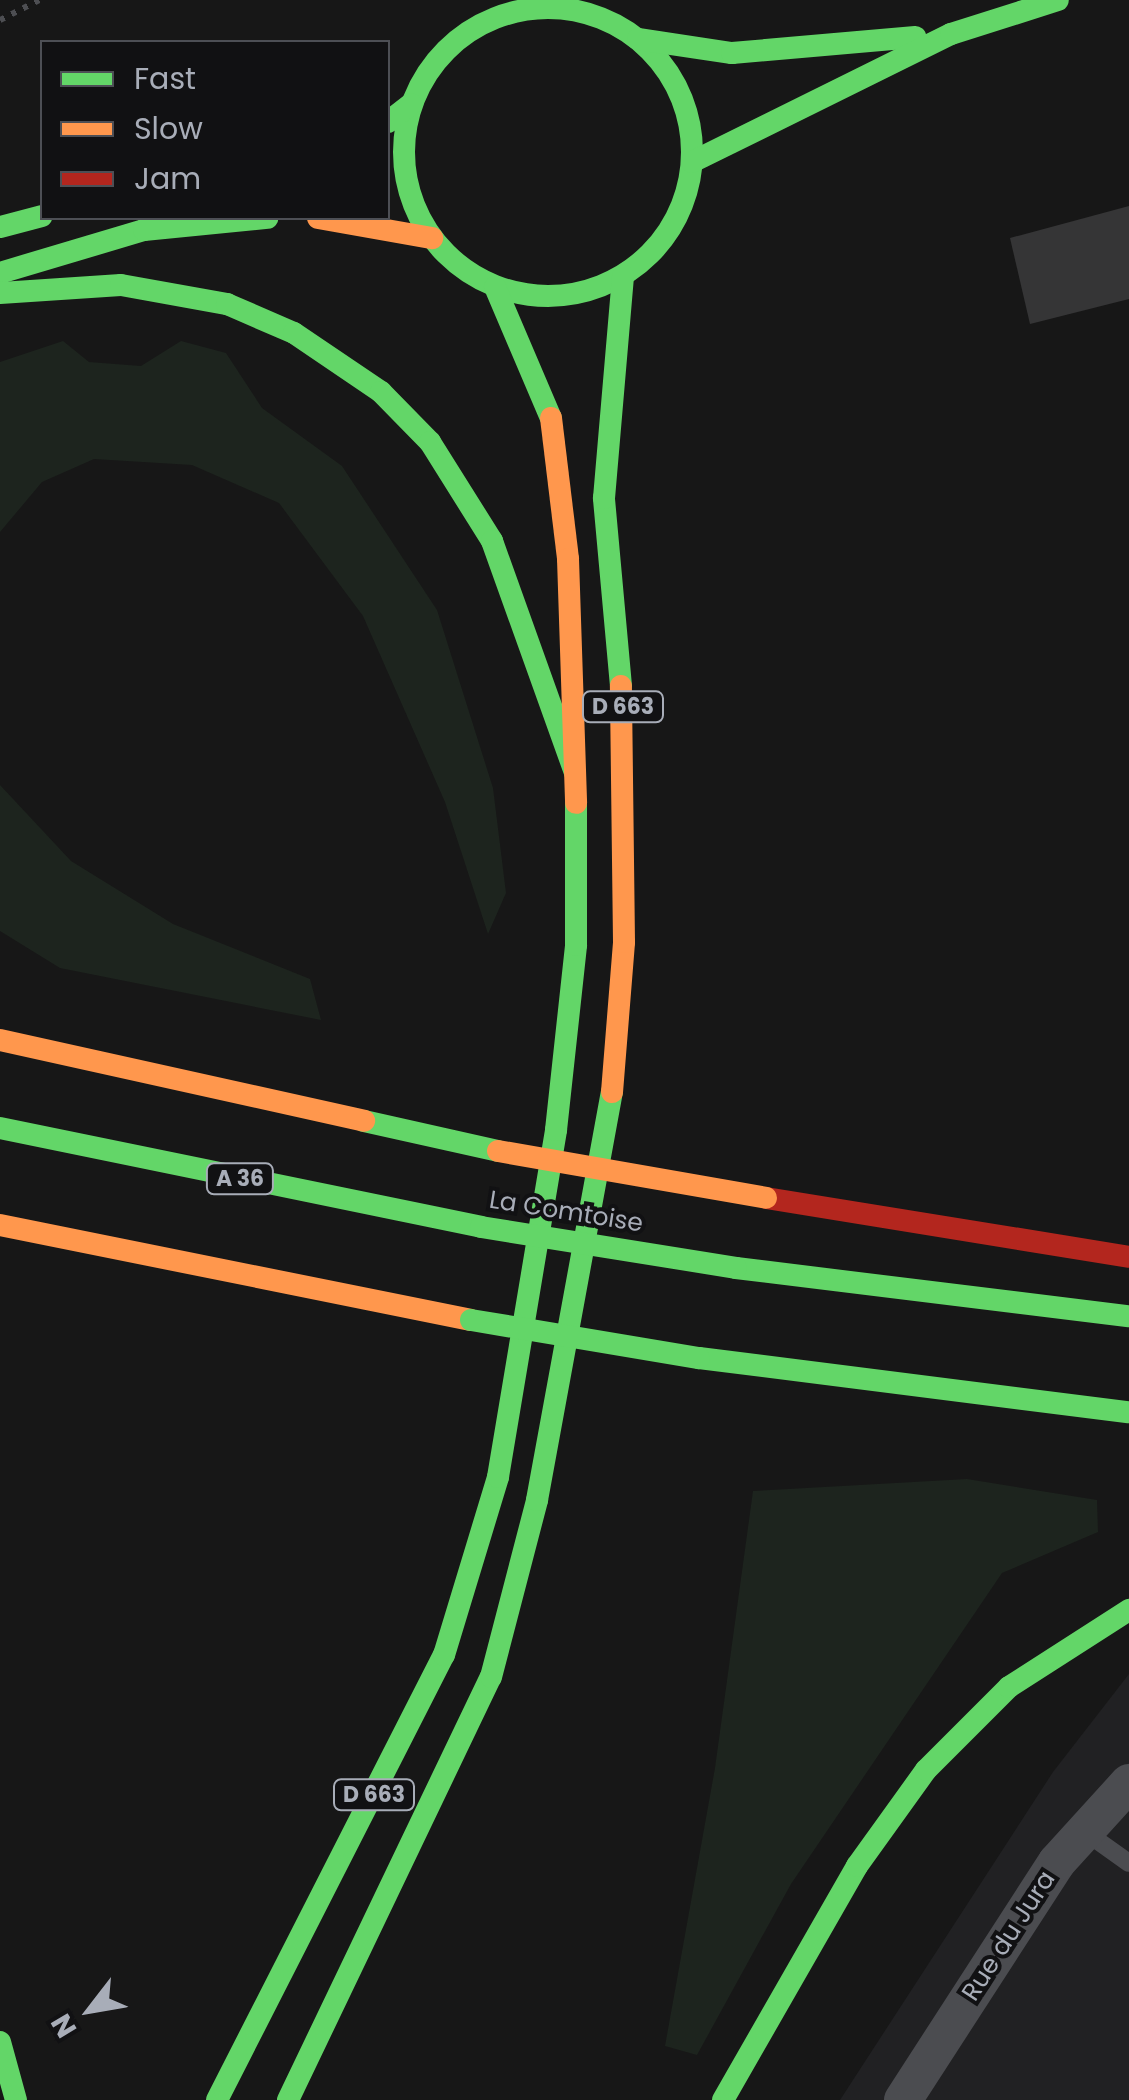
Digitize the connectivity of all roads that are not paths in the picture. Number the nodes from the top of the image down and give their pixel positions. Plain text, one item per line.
1 (1058, 0) edge
2 (952, 34) junction
3 (638, 38) junction
4 (411, 104) junction
5 (390, 120) edge
6 (692, 162) junction
7 (40, 216) edge
8 (252, 220) edge
9 (329, 220) edge
10 (0, 226) edge
11 (432, 238) junction
12 (0, 273) edge
13 (622, 276) junction
14 (494, 286) junction
15 (0, 292) edge
16 (574, 773) junction
17 (0, 1040) edge
18 (0, 1128) edge
19 (0, 1225) edge
20 (1129, 1256) edge
21 (1129, 1316) edge
22 (1129, 1412) edge
23 (1129, 1610) edge
24 (1129, 1782) edge
25 (1084, 1831) junction
26 (1129, 1864) edge
27 (0, 2042) edge
28 (16, 2100) edge
29 (217, 2100) edge
30 (288, 2100) edge
31 (723, 2100) edge
32 (903, 2100) edge

1 - 2 main road
2 - 3 main road
2 - 6 main road
3 - 4 main road
3 - 6 main road
4 - 5 main road
4 - 11 main road
6 - 13 main road
7 - 10 main road
8 - 12 main road
9 - 11 main road
11 - 14 main road
13 - 14 main road
13 - 30 main road, D 663
14 - 16 main road, D 663
15 - 16 main road
16 - 29 main road, D 663
17 - 20 main road, bridge
18 - 21 main road, La Comtoise / A 36, bridge
19 - 22 main road, bridge
23 - 31 main road
24 - 25 street, Rue du Jura
25 - 26 lane
25 - 32 street, Rue du Jura
27 - 28 main road

